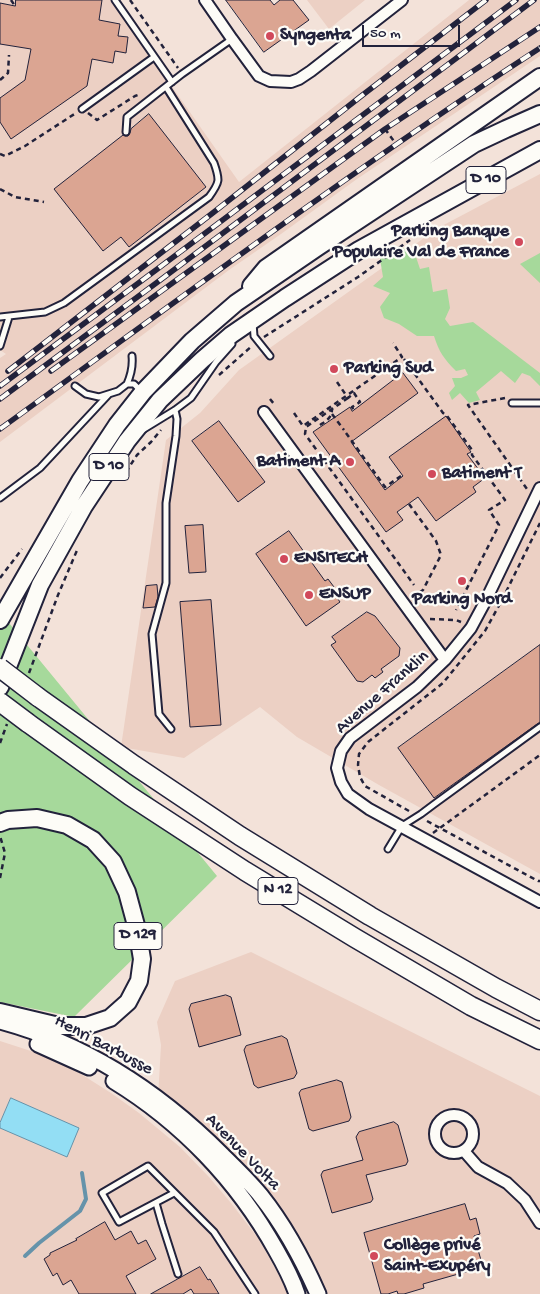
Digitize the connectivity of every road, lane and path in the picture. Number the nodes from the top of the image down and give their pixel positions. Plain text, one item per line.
1 (11, 0) edge
2 (115, 0) edge
3 (130, 0) edge
4 (205, 0) edge
5 (402, 0) edge
6 (15, 6) dead end
7 (232, 40) junction
8 (9, 55) dead end
9 (154, 57) junction
10 (182, 74) junction
11 (540, 77) edge
12 (0, 80) edge
13 (172, 82) junction
14 (166, 87) junction
15 (143, 94) dead end
16 (82, 109) junction
17 (540, 114) edge
18 (385, 129) dead end
19 (126, 132) dead end
20 (396, 144) dead end
21 (540, 150) edge
22 (0, 154) edge
23 (0, 189) edge
24 (44, 202) dead end
25 (412, 239) dead end
26 (236, 303) junction
27 (0, 317) edge
28 (9, 317) junction
29 (252, 320) junction
30 (258, 341) junction
31 (393, 343) dead end
32 (0, 346) edge
33 (132, 356) dead end
34 (270, 356) dead end
35 (404, 359) dead end
36 (217, 377) dead end
37 (337, 382) dead end
38 (127, 384) junction
39 (75, 386) dead end
40 (143, 392) junction
41 (109, 394) junction
42 (347, 396) junction
43 (270, 399) dead end
44 (511, 400) joint
45 (540, 403) edge
46 (275, 406) dead end
47 (332, 408) junction
48 (175, 410) junction
49 (264, 412) dead end
50 (355, 412) dead end
51 (294, 413) dead end
52 (332, 414) junction
53 (177, 419) junction
54 (320, 425) dead end
55 (127, 440) junction
56 (401, 476) dead end
57 (121, 478) dead end
58 (540, 488) edge
59 (0, 498) edge
60 (535, 499) junction
61 (409, 504) dead end
62 (540, 523) edge
63 (81, 542) dead end
64 (414, 585) dead end
65 (417, 602) dead end
66 (456, 610) dead end
67 (425, 614) dead end
68 (0, 620) edge
69 (471, 628) junction
70 (445, 660) junction
71 (0, 668) edge
72 (26, 680) dead end
73 (0, 687) edge
74 (0, 702) edge
75 (9, 721) dead end
76 (540, 727) edge
77 (171, 729) dead end
78 (0, 743) edge
79 (540, 755) edge
80 (418, 816) junction
81 (449, 821) dead end
82 (0, 823) edge
83 (402, 826) junction
84 (0, 835) edge
85 (388, 849) dead end
86 (0, 878) edge
87 (540, 881) edge
88 (540, 902) edge
89 (540, 1011) edge
90 (0, 1012) edge
91 (0, 1021) edge
92 (0, 1031) edge
93 (540, 1040) edge
94 (158, 1105) junction
95 (464, 1151) dead end
96 (174, 1193) junction
97 (156, 1203) junction
98 (540, 1223) edge
99 (178, 1274) dead end
100 (255, 1294) edge
101 (298, 1294) edge
102 (318, 1294) edge

1 - 6 path
2 - 9 lane
3 - 10 path
4 - 7 street
5 - 7 street
7 - 10 lane
8 - 12 path
9 - 13 lane
9 - 16 lane
10 - 13 lane
11 - 26 main road, D 10
13 - 14 lane
14 - 19 lane
14 - 28 lane
15 - 16 path
16 - 22 path
17 - 26 main road, D 10
18 - 20 path
21 - 29 main road, D 10
23 - 24 path
25 - 30 path
26 - 40 main road, D 10
27 - 28 lane
28 - 32 lane
29 - 30 lane
29 - 48 lane
29 - 55 main road, D 10
30 - 34 lane
30 - 36 path
31 - 42 path
33 - 38 lane
35 - 66 path
37 - 42 path
38 - 40 lane
38 - 41 lane
39 - 41 lane
40 - 68 main road, D 10
41 - 59 lane
42 - 47 path
42 - 50 path
42 - 51 path
43 - 46 path
44 - 45 lane
44 - 60 path
47 - 52 path
47 - 64 path
48 - 53 lane
48 - 55 lane
49 - 70 street
52 - 54 path
52 - 56 path
53 - 57 path
53 - 77 lane
55 - 73 main road, D 10
58 - 60 street, Avenue Franklin
60 - 69 street, Avenue Franklin
61 - 65 path
62 - 80 path
63 - 72 path
67 - 69 path
69 - 70 street, Avenue Franklin
70 - 83 street, Avenue Franklin
71 - 89 highway, N 12, bridge
74 - 93 highway, N 12, bridge
75 - 78 path
76 - 80 lane
79 - 81 path
80 - 83 lane
80 - 87 path
82 - 90 main road, D 129
83 - 85 lane
83 - 88 street
84 - 86 path
91 - 94 main road, Henri Barbusse
92 - 94 main road, Henri Barbusse
94 - 101 main road, Avenue Volta
94 - 102 main road, Avenue Volta
95 - 98 street
96 - 97 lane
96 - 97 lane
96 - 100 lane
97 - 99 lane

